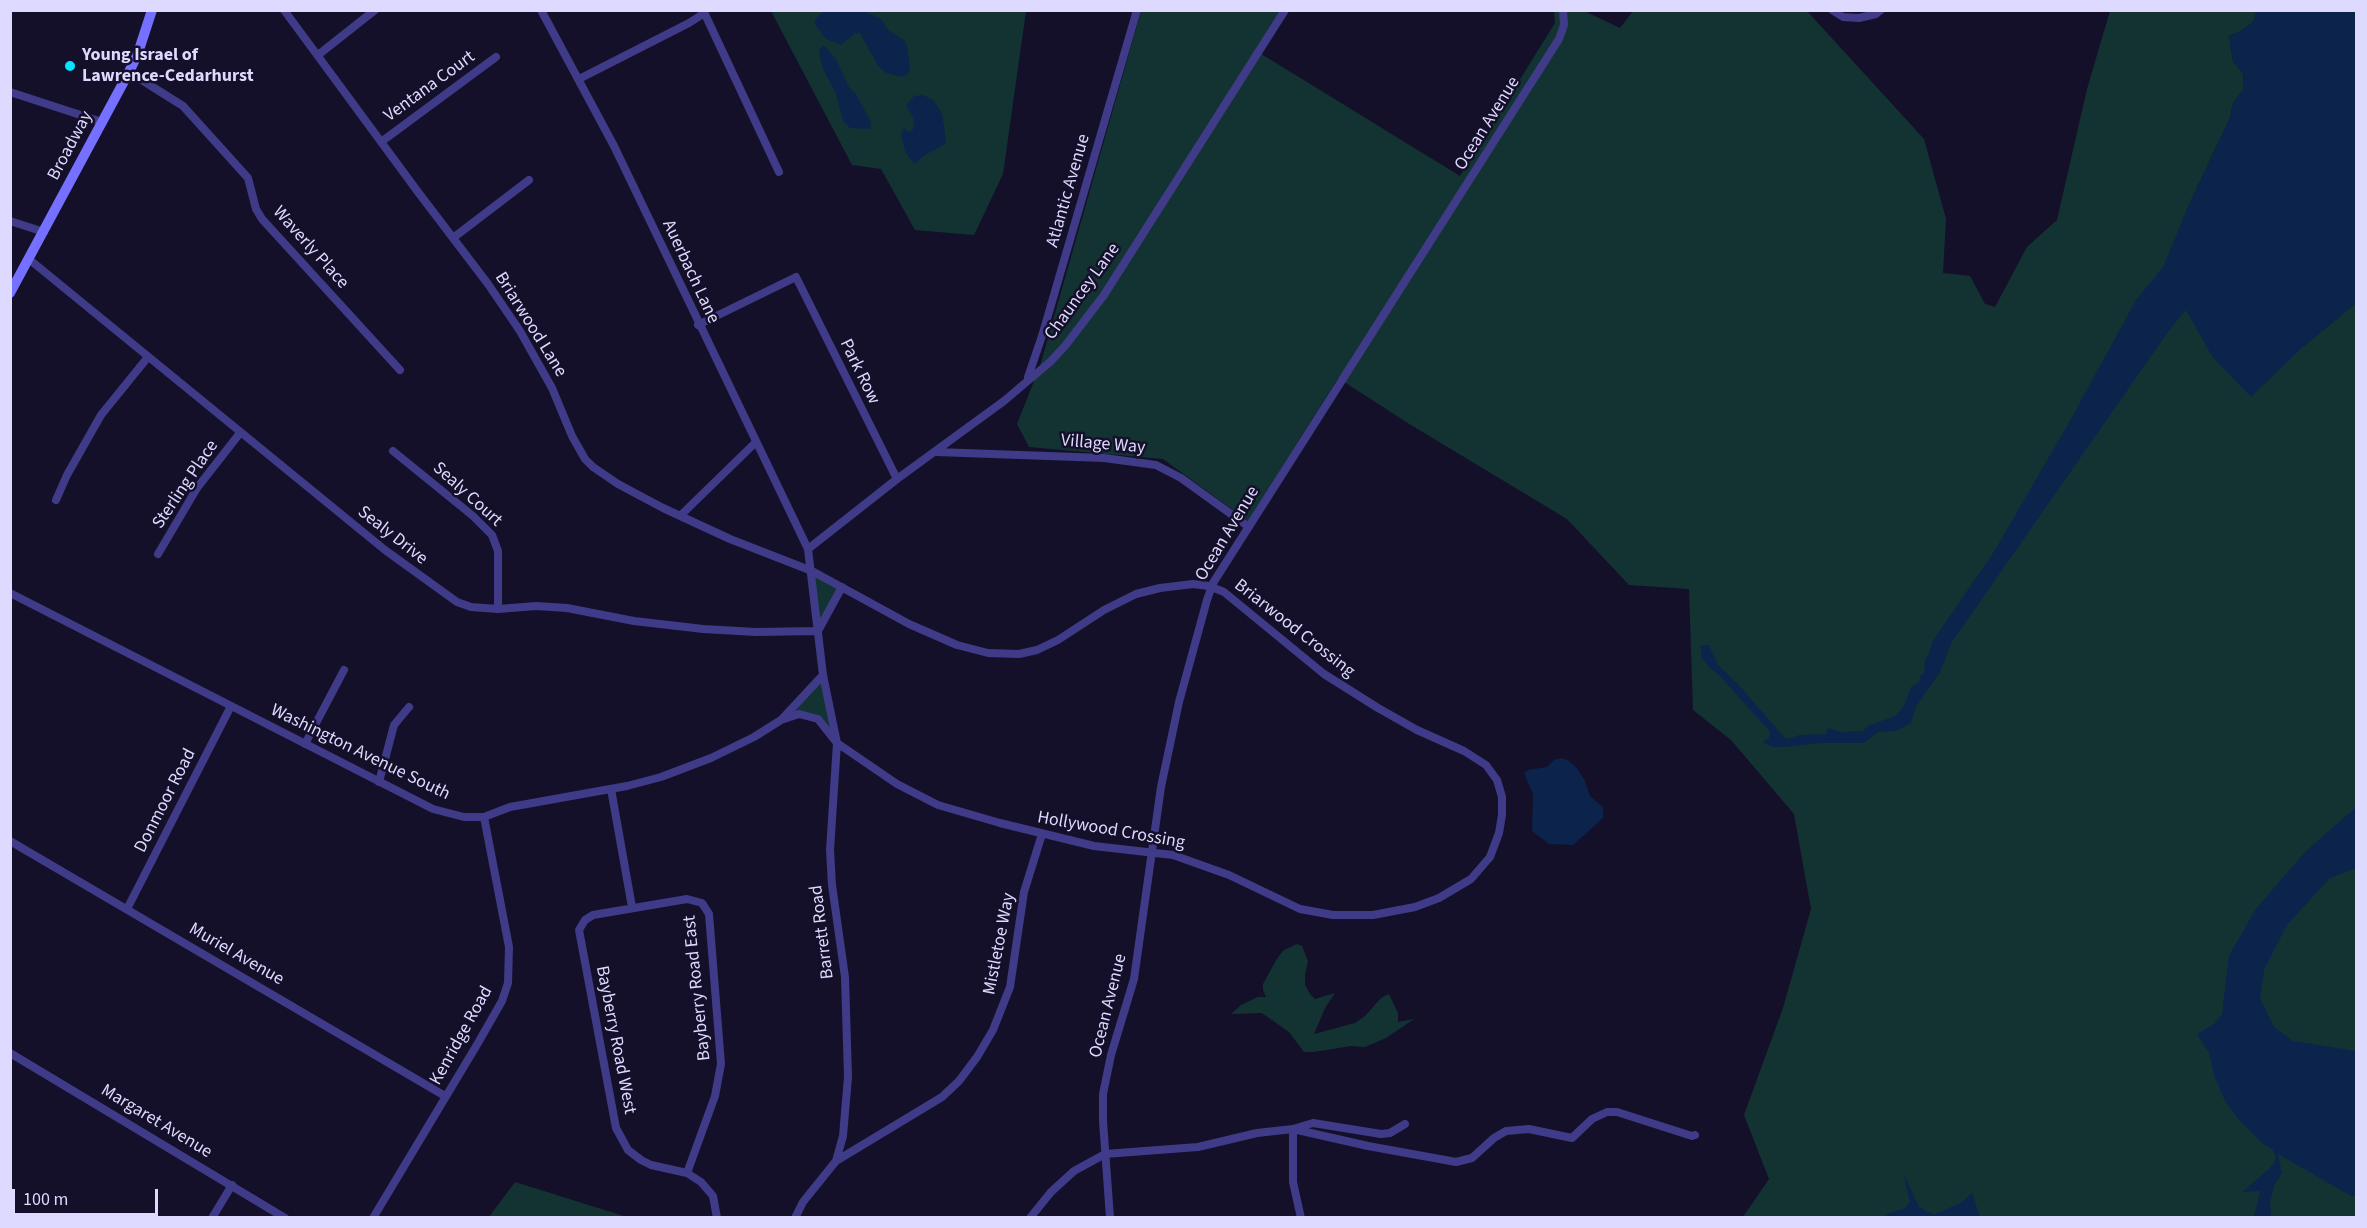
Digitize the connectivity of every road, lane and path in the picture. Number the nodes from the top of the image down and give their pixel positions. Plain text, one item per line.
1 (152, 10) edge
2 (284, 10) edge
3 (375, 10) edge
4 (541, 10) edge
5 (1137, 10) edge
6 (1285, 10) edge
7 (1563, 10) edge
8 (1832, 10) edge
9 (1881, 10) edge
10 (703, 12) edge
11 (318, 55) junction
12 (496, 57) dead end
13 (129, 72) junction
14 (579, 79) junction
15 (10, 92) edge
16 (102, 122) junction
17 (381, 142) junction
18 (779, 172) dead end
19 (529, 180) dead end
20 (10, 221) edge
21 (44, 232) junction
22 (453, 238) junction
23 (30, 260) junction
24 (10, 293) edge
25 (698, 325) junction
26 (148, 357) junction
27 (400, 370) dead end
28 (1028, 379) junction
29 (240, 433) junction
30 (756, 442) junction
31 (393, 452) dead end
32 (936, 452) junction
33 (897, 479) junction
34 (56, 500) dead end
35 (680, 516) junction
36 (1249, 527) junction
37 (808, 549) junction
38 (158, 554) dead end
39 (812, 571) junction
40 (842, 587) junction
41 (1212, 587) junction
42 (10, 592) edge
43 (498, 609) junction
44 (818, 631) junction
45 (344, 670) dead end
46 (823, 675) junction
47 (231, 706) junction
48 (409, 707) dead end
49 (781, 720) junction
50 (837, 743) junction
51 (305, 744) junction
52 (379, 782) junction
53 (611, 789) junction
54 (484, 817) junction
55 (1499, 833) joint
56 (1042, 834) junction
57 (10, 841) edge
58 (1151, 854) junction
59 (632, 908) junction
60 (127, 909) junction
61 (10, 1053) edge
62 (445, 1096) junction
63 (1405, 1124) dead end
64 (1293, 1130) junction
65 (1695, 1135) dead end
66 (1105, 1154) junction
67 (836, 1161) junction
68 (687, 1173) junction
69 (232, 1185) junction
70 (213, 1218) edge
71 (285, 1218) edge
72 (373, 1218) edge
73 (717, 1218) edge
74 (795, 1218) edge
75 (1030, 1218) edge
76 (1110, 1218) edge
77 (1301, 1218) edge

1 - 13 main road, Broadway
2 - 11 street, Briarwood Lane
3 - 11 street
4 - 14 street, Auerbach Lane
5 - 28 street, Atlantic Avenue
6 - 28 street, Chauncey Lane
7 - 36 street, Ocean Avenue
8 - 9 street
10 - 14 street
10 - 18 street
11 - 17 street, Briarwood Lane
12 - 17 street, Ventana Court
13 - 16 main road, Broadway
13 - 27 street, Waverly Place
14 - 25 street, Auerbach Lane
15 - 16 street
16 - 21 main road, Broadway
17 - 22 street, Briarwood Lane
19 - 22 street
20 - 21 street
21 - 23 main road, Broadway
22 - 35 street, Briarwood Lane
23 - 24 main road, Broadway
23 - 26 street, Sealy Drive
25 - 30 street, Auerbach Lane
25 - 33 street, Park Row
26 - 29 street, Sealy Drive
26 - 34 street
28 - 32 street, Chauncey Lane
29 - 38 street, Sterling Place
29 - 43 street, Sealy Drive
30 - 35 street
30 - 37 street, Auerbach Lane
31 - 43 street, Sealy Court
32 - 33 street, Chauncey Lane
32 - 36 street, Village Way
33 - 37 street, Chauncey Lane
35 - 39 street, Briarwood Lane
36 - 41 street, Ocean Avenue
37 - 39 street
39 - 40 street, Briarwood Crossing
39 - 44 street, Barrett Road
40 - 41 street, Briarwood Crossing
40 - 44 street
41 - 55 street, Briarwood Crossing
41 - 58 street, Ocean Avenue
42 - 47 street, Washington Avenue South
43 - 44 street, Sealy Drive
44 - 46 street, Barrett Road
45 - 51 street
46 - 49 street, Washington Avenue South
46 - 50 street, Barrett Road
47 - 51 street, Washington Avenue South
47 - 60 street, Donmoor Road
48 - 52 street
49 - 50 street, Washington Avenue South
49 - 53 street, Washington Avenue South
50 - 56 street, Hollywood Crossing
50 - 67 street, Barrett Road
51 - 52 street, Washington Avenue South
52 - 54 street, Washington Avenue South
53 - 54 street, Washington Avenue South
53 - 59 street
54 - 62 street, Kenridge Road
55 - 58 street, Hollywood Crossing
56 - 58 street, Hollywood Crossing
56 - 67 street, Mistletoe Way
57 - 60 street, Muriel Avenue
58 - 66 street, Ocean Avenue
59 - 68 street, Bayberry Road East
59 - 68 street, Bayberry Road West
60 - 62 street, Muriel Avenue
61 - 69 street, Margaret Avenue
62 - 72 street, Kenridge Road
63 - 64 street
64 - 65 street
64 - 66 street
64 - 77 street
66 - 75 street
66 - 76 street, Ocean Avenue
67 - 74 street, Barrett Road
68 - 73 street
69 - 70 street
69 - 71 street, Margaret Avenue

